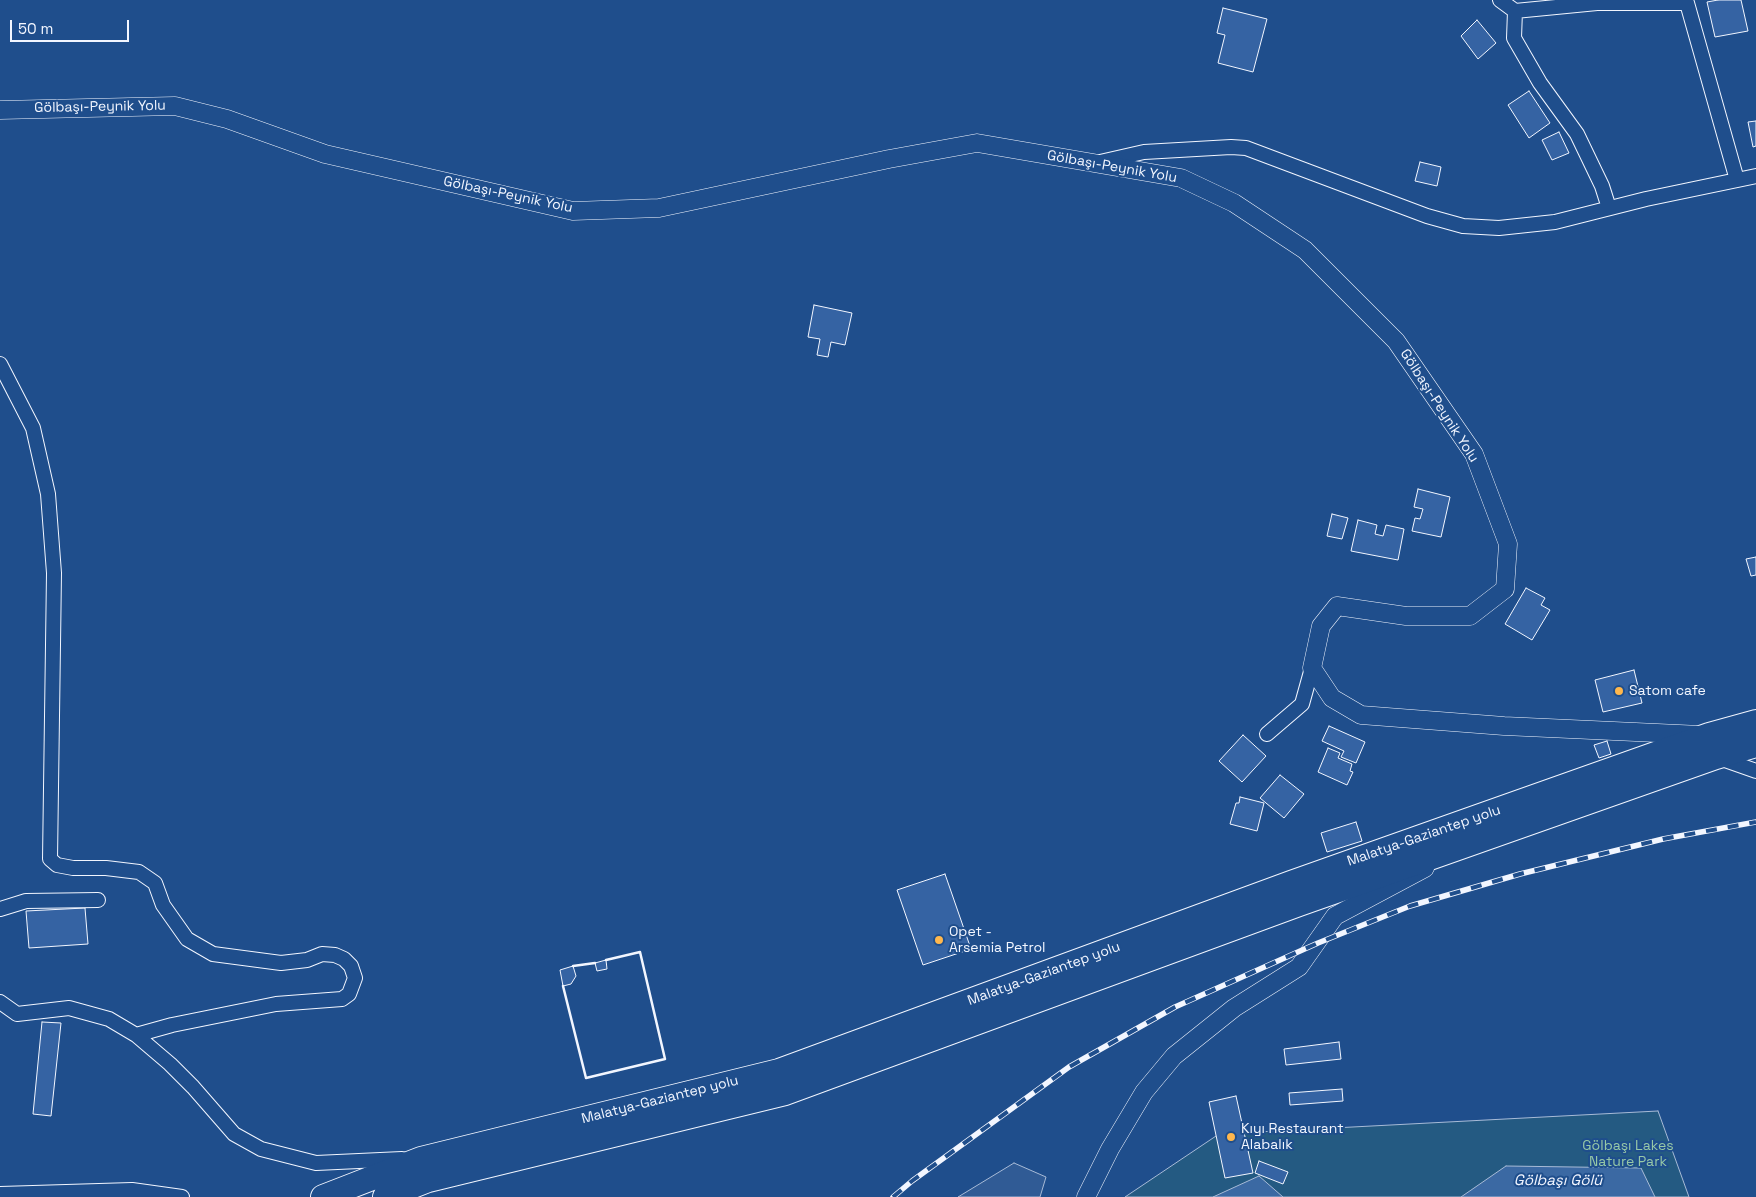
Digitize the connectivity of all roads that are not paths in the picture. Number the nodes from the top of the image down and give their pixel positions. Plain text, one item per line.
1 (1500, 0) edge
2 (1516, 11) junction
3 (0, 110) edge
4 (1096, 163) junction
5 (1756, 176) edge
6 (1737, 180) junction
7 (1609, 208) junction
8 (0, 364) edge
9 (1312, 668) junction
10 (1756, 722) edge
11 (1267, 734) dead end
12 (1756, 745) edge
13 (1712, 746) junction
14 (1756, 771) edge
15 (1465, 845) junction
16 (98, 900) dead end
17 (0, 909) edge
18 (0, 1002) edge
19 (136, 1035) junction
20 (421, 1159) junction
21 (0, 1194) edge
22 (182, 1197) edge
23 (323, 1197) edge
24 (385, 1197) edge
25 (1086, 1197) edge

1 - 2 street
2 - 6 street
2 - 7 street
3 - 4 street, Gölbaşı-Peynik Yolu
4 - 7 street
4 - 9 street, Gölbaşı-Peynik Yolu
5 - 6 street
6 - 7 street
8 - 19 street
9 - 11 street
9 - 13 street
10 - 13 highway, Malatya-Gaziantep yolu
12 - 13 highway, Malatya-Gaziantep yolu
13 - 14 street
13 - 15 highway, Malatya-Gaziantep yolu
13 - 20 highway, Malatya-Gaziantep yolu
15 - 24 highway, Malatya-Gaziantep yolu
15 - 25 street
16 - 17 street
18 - 19 street
19 - 20 street
20 - 23 highway, Malatya-Gaziantep yolu
21 - 22 street

